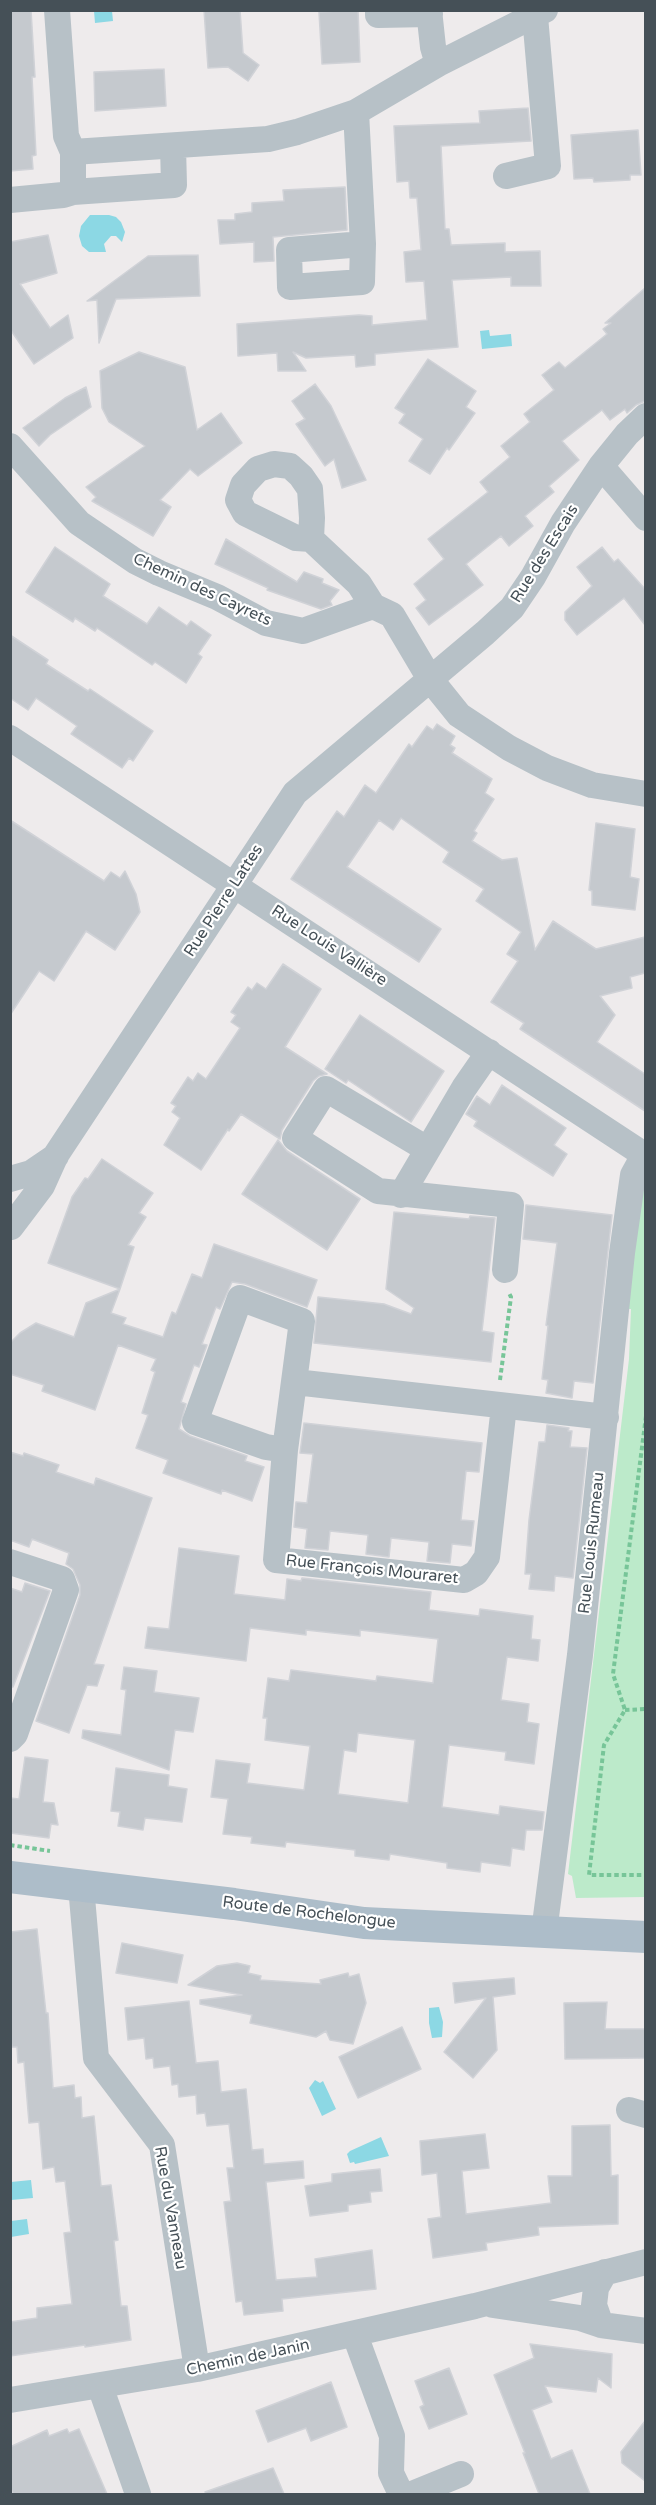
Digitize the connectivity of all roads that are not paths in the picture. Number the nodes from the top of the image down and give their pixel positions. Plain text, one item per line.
1 (57, 10) edge
2 (378, 10) edge
3 (429, 12) edge
4 (540, 13) edge
5 (438, 64) junction
6 (356, 112) junction
7 (173, 146) junction
8 (73, 152) junction
9 (506, 176) dead end
10 (73, 192) junction
11 (10, 200) edge
12 (363, 244) dead end
13 (645, 416) edge
14 (10, 446) edge
15 (601, 466) junction
16 (645, 518) edge
17 (311, 539) dead end
18 (373, 606) junction
19 (430, 680) junction
20 (10, 738) edge
21 (645, 794) edge
22 (235, 884) junction
23 (489, 1052) junction
24 (427, 1149) junction
25 (56, 1155) junction
26 (645, 1156) edge
27 (10, 1179) edge
28 (10, 1195) edge
29 (401, 1195) junction
30 (11, 1228) edge
31 (505, 1270) road end
32 (295, 1382) junction
33 (500, 1405) junction
34 (606, 1417) junction
35 (285, 1450) junction
36 (10, 1562) edge
37 (10, 1739) edge
38 (10, 1877) edge
39 (81, 1886) junction
40 (544, 1932) junction
41 (645, 1937) edge
42 (645, 2262) edge
43 (605, 2272) junction
44 (483, 2304) junction
45 (601, 2325) junction
46 (645, 2331) edge
47 (355, 2335) junction
48 (197, 2369) junction
49 (100, 2386) junction
50 (10, 2400) edge
51 (461, 2474) dead end
52 (138, 2494) edge
53 (401, 2494) edge
54 (412, 2494) edge

1 - 8 street
2 - 3 street
3 - 5 street
4 - 5 street
4 - 9 street
5 - 6 street
6 - 7 street
6 - 12 street
7 - 8 street
7 - 10 street
8 - 10 street
10 - 11 street
13 - 15 street, Rue des Escais
14 - 18 street, Chemin des Cayrets
15 - 16 street
15 - 19 street, Rue des Escais
17 - 18 street
18 - 19 street
19 - 21 street
19 - 22 street, Rue Pierre Lattes
20 - 22 street, Rue Louis Vallière
22 - 23 street, Rue Louis Vallière
22 - 25 street, Rue Pierre Lattes
23 - 24 street
23 - 26 street, Rue Louis Vallière
24 - 29 street
24 - 29 street
25 - 27 street, Rue Pierre Lattes
25 - 30 street, Rue Pierre Lattes
26 - 34 street, Rue Louis Rumeau
28 - 30 street
29 - 31 street
32 - 33 street
32 - 35 street, Rue François Mouraret
32 - 35 street, Rue François Mouraret
33 - 34 street
33 - 35 street, Rue François Mouraret
34 - 40 street, Rue Louis Rumeau
36 - 37 street
38 - 39 main road, Route de Rochelongue
39 - 40 main road, Route de Rochelongue
39 - 48 street, Rue du Vanneau
40 - 41 main road, Route de Rochelongue
42 - 43 street, Chemin de Janin
43 - 44 street, Chemin de Janin
43 - 45 street
44 - 45 street, Chemin de Janin
44 - 47 street, Chemin de Janin
45 - 46 street, Chemin de Janin
47 - 48 street, Chemin de Janin
47 - 53 street
48 - 49 street, Chemin de Janin
49 - 50 street, Chemin de Janin
49 - 52 street
51 - 54 street

